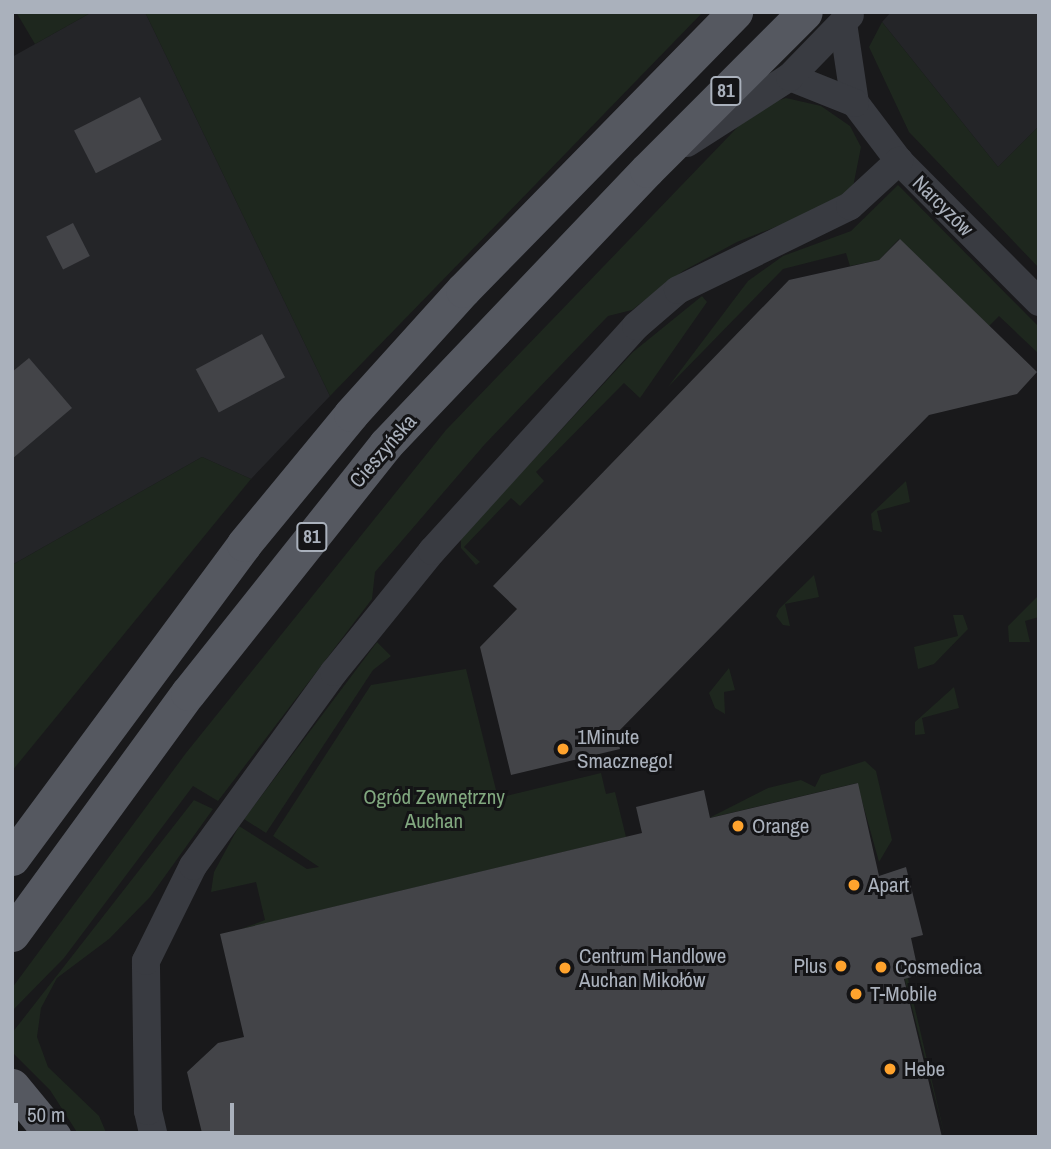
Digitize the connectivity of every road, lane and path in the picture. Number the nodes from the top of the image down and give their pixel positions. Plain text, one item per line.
1 (735, 12) edge
2 (805, 12) edge
3 (848, 18) edge
4 (790, 77) junction
5 (855, 103) junction
6 (899, 161) junction
7 (647, 170) junction
8 (1039, 302) edge
9 (12, 858) edge
10 (12, 934) edge
11 (12, 1086) edge
12 (54, 1137) edge
13 (153, 1137) edge

1 - 9 main road, 81
2 - 7 main road, Cieszyńska / 81
3 - 4 street
3 - 5 street, Narcyzów
4 - 5 street
4 - 7 street
5 - 6 street, Narcyzów
6 - 8 street, Narcyzów
6 - 13 street
7 - 10 main road, Cieszyńska / 81
11 - 12 main road

